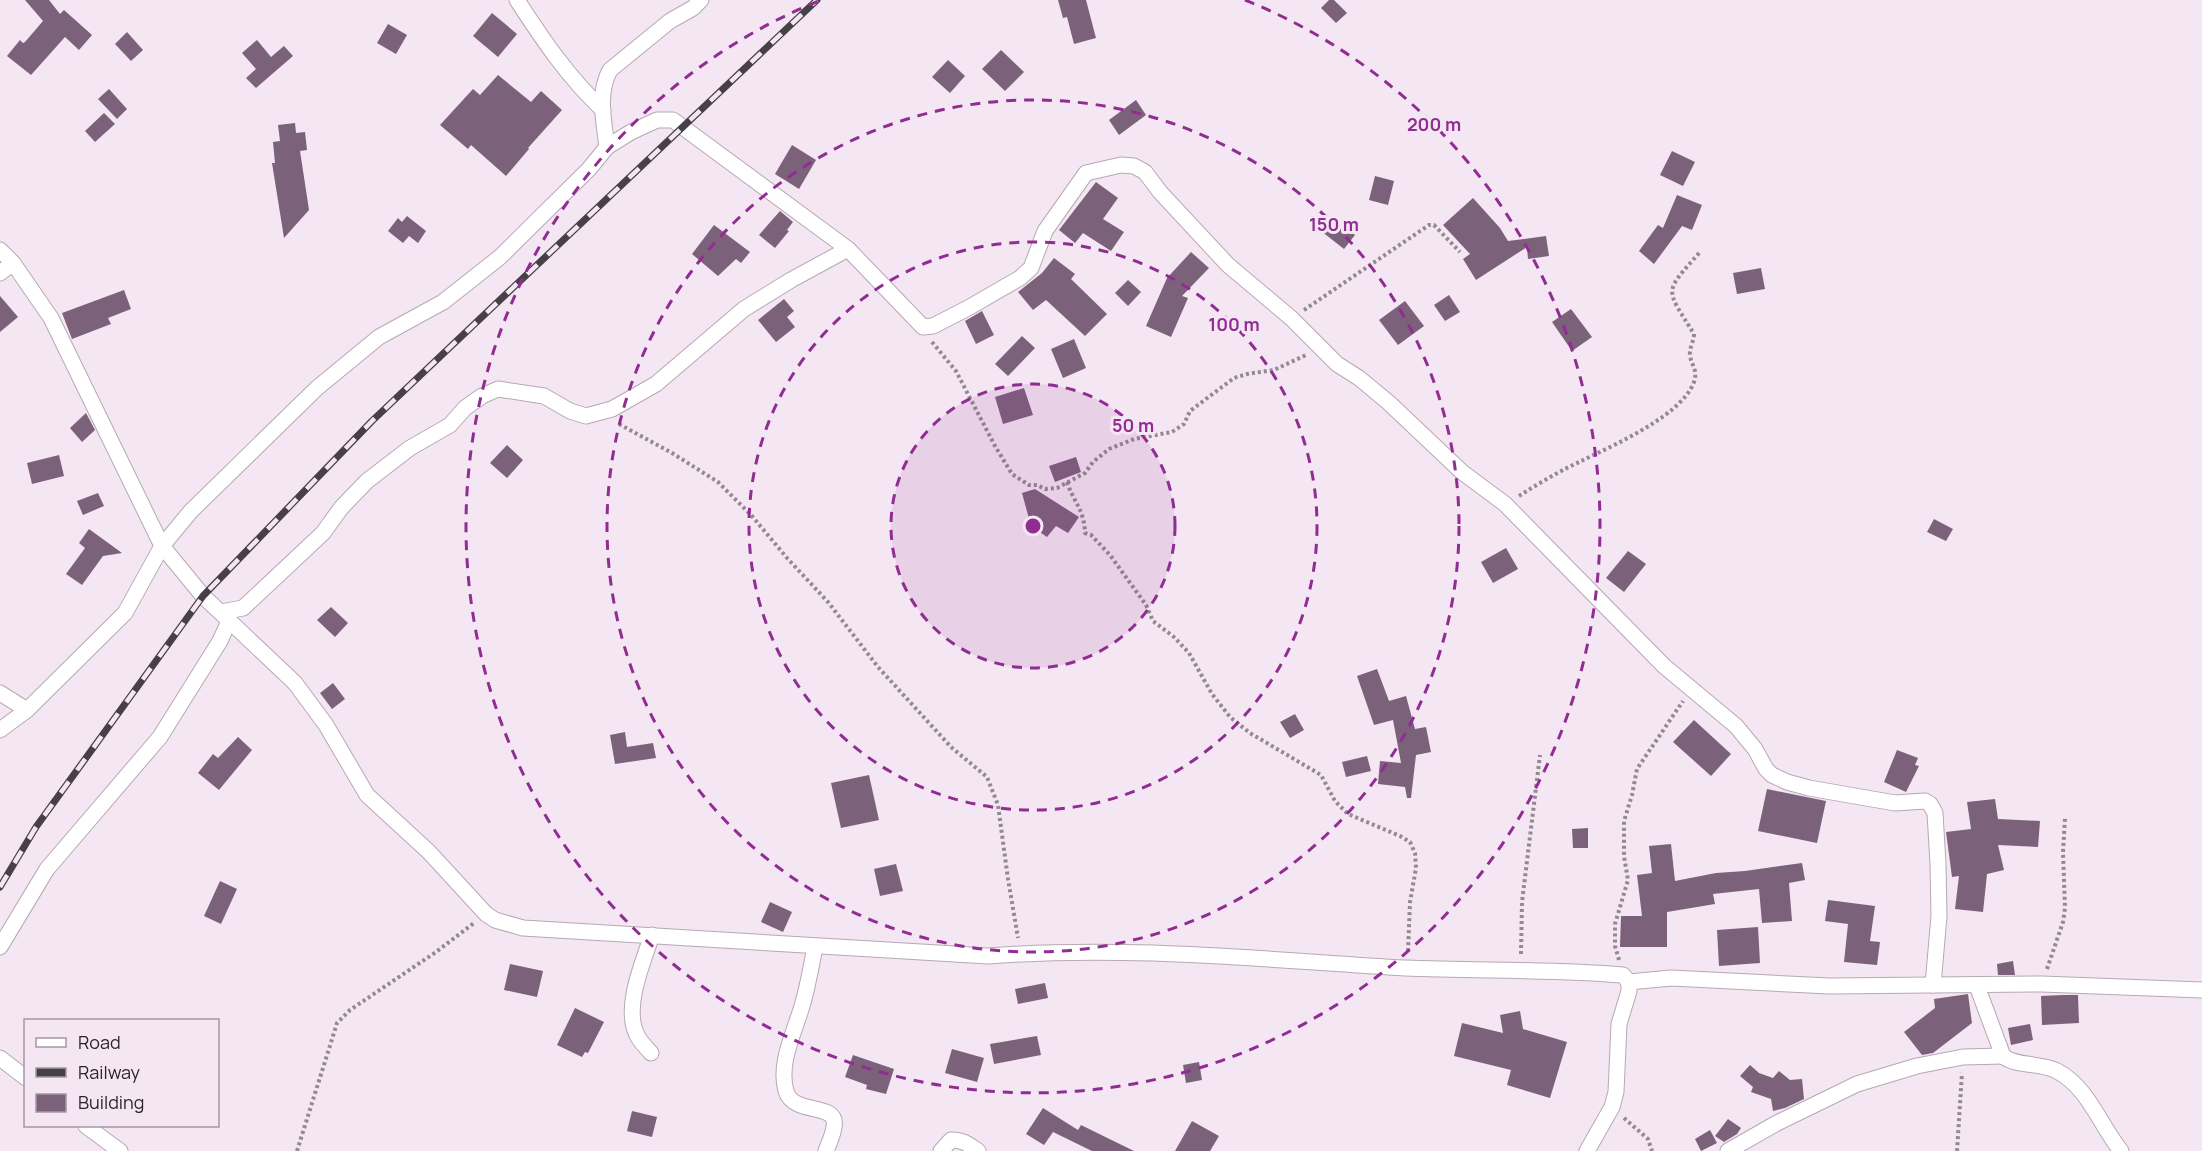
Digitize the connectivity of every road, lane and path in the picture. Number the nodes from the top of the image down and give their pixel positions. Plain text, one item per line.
1 (517, 0) edge
2 (702, 0) edge
3 (603, 110) junction
4 (607, 147) junction
5 (848, 249) junction
6 (0, 250) edge
7 (1460, 252) dead end
8 (1700, 252) dead end
9 (13, 263) junction
10 (0, 273) edge
11 (1291, 318) junction
12 (923, 327) junction
13 (1321, 348) junction
14 (599, 413) junction
15 (1067, 482) junction
16 (1505, 504) junction
17 (162, 546) junction
18 (225, 617) junction
19 (1691, 690) junction
20 (0, 693) edge
21 (27, 710) junction
22 (0, 731) edge
23 (1539, 755) dead end
24 (2065, 818) dead end
25 (486, 914) junction
26 (652, 935) junction
27 (0, 947) edge
28 (815, 947) junction
29 (1021, 954) junction
30 (1408, 968) junction
31 (1520, 971) junction
32 (1626, 979) junction
33 (2042, 984) junction
34 (1933, 985) junction
35 (1977, 986) junction
36 (2202, 990) edge
37 (651, 1053) dead end
38 (2003, 1056) junction
39 (1963, 1057) junction
40 (0, 1058) edge
41 (24, 1076) edge
42 (1611, 1107) junction
43 (90, 1127) edge
44 (120, 1151) edge
45 (297, 1151) edge
46 (826, 1151) edge
47 (941, 1151) edge
48 (978, 1151) edge
49 (1587, 1151) edge
50 (1652, 1151) edge
51 (1728, 1151) edge
52 (1957, 1151) edge
53 (2121, 1151) edge

1 - 3 street
2 - 3 street
3 - 4 street
4 - 5 street
4 - 17 street
5 - 12 street
5 - 14 street
6 - 9 street
7 - 11 path
8 - 16 path
9 - 10 street
9 - 17 street
11 - 12 street
11 - 13 street
12 - 15 path
13 - 15 path
13 - 16 street
14 - 18 street
14 - 29 path
15 - 30 path
16 - 19 street
17 - 18 street
17 - 21 street
18 - 25 street
18 - 27 street
19 - 32 path
19 - 34 street
20 - 21 street
21 - 22 street
23 - 31 path
24 - 33 path
25 - 26 street
25 - 45 path
26 - 28 street
26 - 37 street
28 - 29 street
28 - 46 street
29 - 30 street
30 - 31 street
31 - 32 street
32 - 34 street
32 - 42 street
33 - 35 street
33 - 36 street
34 - 35 street
35 - 38 street
38 - 39 street
38 - 53 street
39 - 51 street
39 - 52 path
40 - 41 street
42 - 49 street
42 - 50 path
43 - 44 street
47 - 48 street

